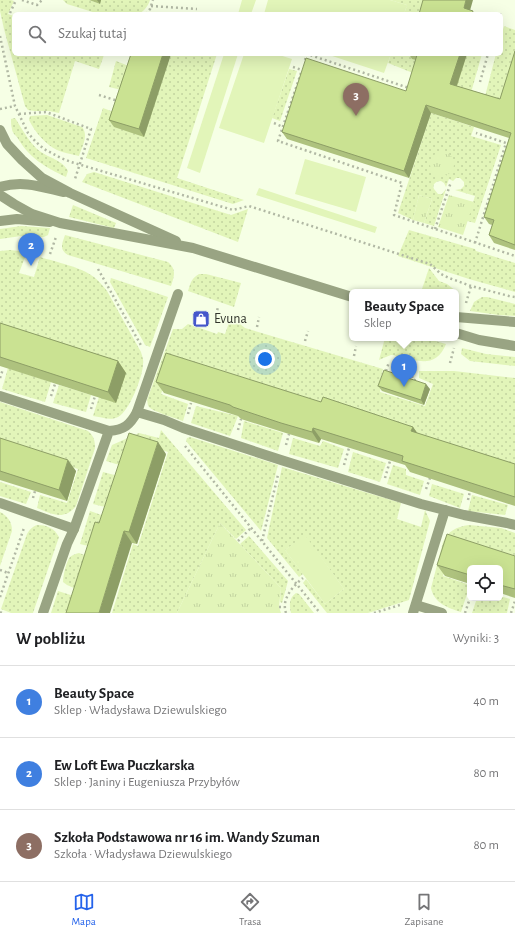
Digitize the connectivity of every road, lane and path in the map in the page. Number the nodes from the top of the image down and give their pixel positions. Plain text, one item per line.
1 (16, 0) edge
2 (22, 0) edge
3 (42, 0) edge
4 (153, 0) edge
5 (151, 6) junction
6 (197, 9) dead end
7 (147, 12) edge
8 (10, 13) dead end
9 (0, 36) edge
10 (306, 56) edge
11 (313, 56) edge
12 (487, 56) edge
13 (293, 67) dead end
14 (302, 70) junction
15 (480, 82) dead end
16 (409, 88) edge
17 (100, 95) dead end
18 (122, 103) edge
19 (15, 106) junction
20 (0, 109) edge
21 (19, 114) junction
22 (274, 123) dead end
23 (283, 127) junction
24 (0, 130) edge
25 (476, 133) edge
26 (79, 164) junction
27 (451, 182) dead end
28 (0, 187) edge
29 (70, 193) junction
30 (0, 196) edge
31 (0, 221) edge
32 (60, 222) junction
33 (435, 229) junction
34 (475, 243) junction
35 (36, 246) dead end
36 (193, 248) junction
37 (32, 256) dead end
38 (515, 256) edge
39 (98, 269) dead end
40 (178, 294) dead end
41 (349, 296) edge
42 (515, 297) edge
43 (218, 307) dead end
44 (216, 315) dead end
45 (259, 317) dead end
46 (459, 317) edge
47 (515, 322) edge
48 (257, 327) dead end
49 (308, 331) dead end
50 (459, 334) edge
51 (305, 341) dead end
52 (356, 346) dead end
53 (515, 346) edge
54 (354, 356) dead end
55 (388, 362) dead end
56 (153, 366) junction
57 (413, 366) dead end
58 (3, 369) edge
59 (386, 371) junction
60 (392, 373) edge
61 (384, 377) edge
62 (405, 377) edge
63 (0, 378) edge
64 (411, 381) junction
65 (423, 383) edge
66 (0, 396) edge
67 (137, 412) junction
68 (109, 431) junction
69 (184, 444) dead end
70 (281, 460) junction
71 (0, 503) edge
72 (445, 510) junction
73 (29, 513) junction
74 (515, 525) edge
75 (251, 528) junction
76 (74, 529) junction
77 (238, 541) dead end
78 (262, 542) junction
79 (0, 570) edge
80 (8, 573) junction
81 (303, 578) dead end
82 (296, 583) junction
83 (0, 598) edge
84 (469, 601) edge
85 (515, 601) edge
86 (279, 607) dead end
87 (284, 607) junction
88 (415, 609) edge
89 (43, 613) edge
90 (286, 613) edge
91 (320, 613) edge
92 (374, 613) edge
93 (442, 613) edge
94 (466, 613) edge
95 (511, 613) edge

1 - 8 path
2 - 3 path
4 - 5 path
5 - 6 path
5 - 7 path
9 - 19 path
10 - 14 path
11 - 16 path
12 - 15 path
13 - 14 path
14 - 23 path
17 - 18 path
19 - 20 path
19 - 21 path
21 - 26 path
21 - 26 path
22 - 23 path
23 - 33 path
24 - 29 street
25 - 34 path
26 - 42 path
27 - 33 path
28 - 29 street
29 - 36 street
30 - 32 street
31 - 32 street
32 - 36 street
33 - 34 path
34 - 38 path
35 - 37 path
36 - 41 street
39 - 56 path
40 - 56 street
43 - 44 path
45 - 48 path
46 - 47 street
49 - 51 path
50 - 53 street
52 - 54 path
55 - 59 path
56 - 67 street
57 - 64 path
58 - 63 path
59 - 60 path
59 - 61 path
62 - 64 path
64 - 65 path
66 - 68 street
67 - 68 street
67 - 70 street
68 - 76 street
69 - 75 path
70 - 72 street
70 - 78 path
71 - 73 street
72 - 74 street
72 - 88 street
73 - 76 street
73 - 80 path
75 - 77 path
75 - 78 path
76 - 89 street
78 - 82 path
79 - 80 path
80 - 83 path
81 - 82 path
82 - 87 path
82 - 91 path
84 - 94 path
85 - 95 path
86 - 87 path
87 - 90 path
88 - 92 path
88 - 93 street

